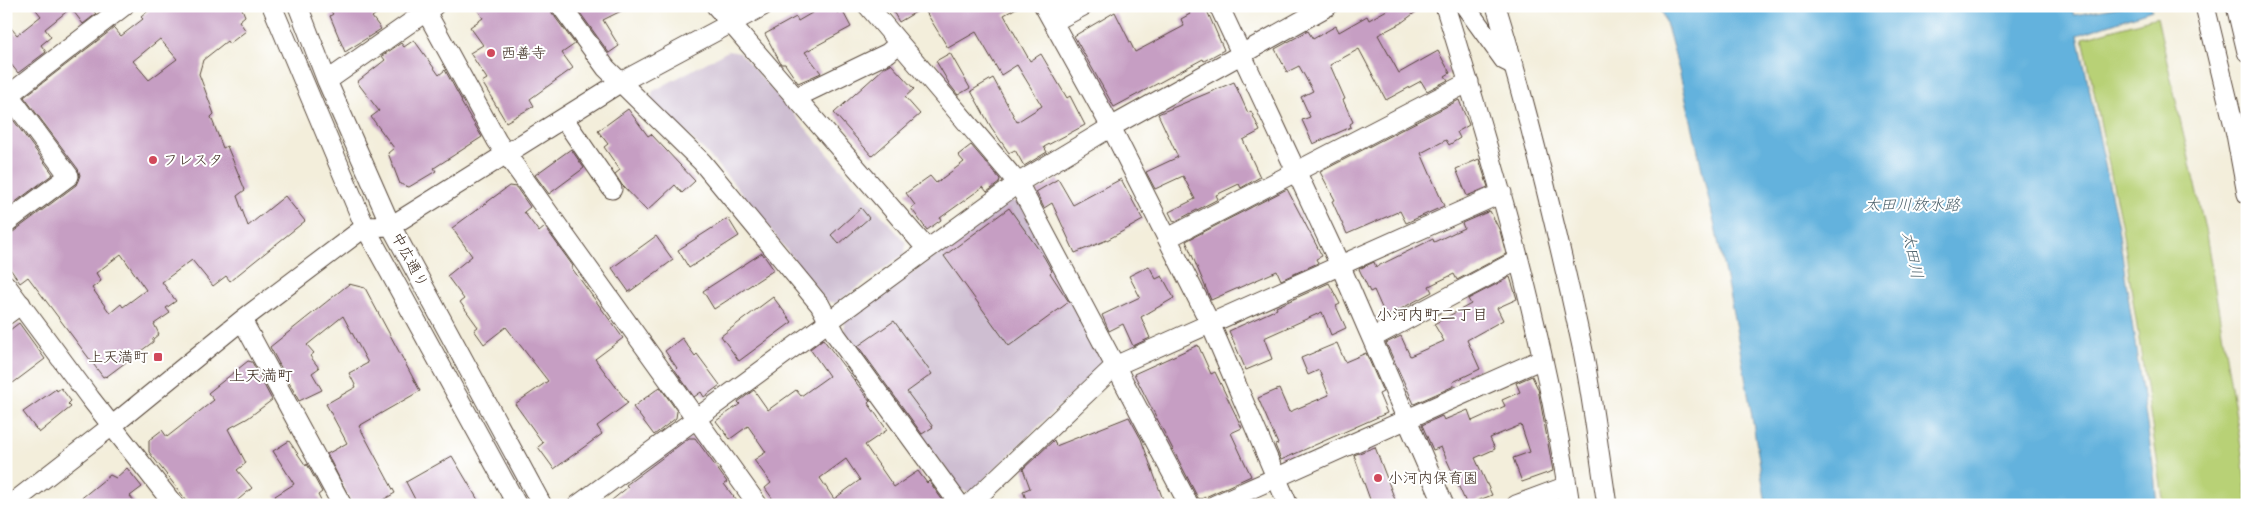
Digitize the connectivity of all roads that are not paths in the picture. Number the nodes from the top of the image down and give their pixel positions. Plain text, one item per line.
1 (124, 6) edge
2 (272, 6) edge
3 (298, 6) edge
4 (561, 6) edge
5 (716, 6) edge
6 (763, 6) edge
7 (868, 6) edge
8 (1083, 6) edge
9 (1219, 6) edge
10 (1328, 6) edge
11 (1445, 6) edge
12 (1465, 6) edge
13 (1496, 6) edge
14 (2205, 6) edge
15 (2236, 6) edge
16 (428, 8) edge
17 (1048, 14) edge
18 (731, 24) junction
19 (899, 43) junction
20 (2247, 52) edge
21 (1242, 56) junction
22 (1514, 65) junction
23 (327, 81) junction
24 (620, 82) junction
25 (1469, 82) junction
26 (8, 96) edge
27 (795, 98) junction
28 (564, 119) junction
29 (1111, 127) junction
30 (507, 154) junction
31 (1297, 172) junction
32 (1018, 183) junction
33 (612, 189) dead end
34 (1502, 193) junction
35 (2247, 194) edge
36 (6, 223) edge
37 (391, 226) junction
38 (364, 227) junction
39 (1168, 238) junction
40 (927, 249) junction
41 (1518, 260) junction
42 (1340, 266) junction
43 (6, 285) edge
44 (13, 310) edge
45 (242, 320) junction
46 (828, 320) junction
47 (1210, 323) junction
48 (1372, 338) junction
49 (1542, 358) junction
50 (1115, 366) junction
51 (696, 417) junction
52 (1408, 420) junction
53 (112, 425) junction
54 (1276, 478) junction
55 (1568, 496) edge
56 (10, 505) edge
57 (174, 505) edge
58 (342, 505) edge
59 (517, 505) edge
60 (542, 505) edge
61 (578, 505) edge
62 (758, 505) edge
63 (960, 505) edge
64 (969, 505) edge
65 (1188, 505) edge
66 (1215, 505) edge
67 (1288, 505) edge
68 (1444, 505) edge
69 (1516, 505) edge
70 (1607, 505) edge

1 - 26 street
2 - 38 street
3 - 23 street, 中広通り
4 - 24 street
5 - 18 street
6 - 18 street
7 - 19 street
8 - 17 street
9 - 21 street
10 - 21 street
11 - 25 street
12 - 22 street
13 - 22 street
14 - 35 street
15 - 20 street
16 - 23 street
16 - 30 street
17 - 29 street
18 - 24 street
18 - 27 street
19 - 27 street
19 - 32 street
21 - 29 street
21 - 31 street
22 - 70 street
23 - 37 street, 中広通り
24 - 28 street
24 - 46 street
25 - 31 street
25 - 34 street
26 - 36 street
27 - 40 street
28 - 30 street
28 - 33 street
29 - 32 street
29 - 39 street
30 - 37 street
30 - 51 street
31 - 39 street
31 - 42 street
32 - 40 street
32 - 50 street
34 - 41 street
34 - 42 street
37 - 38 street
37 - 60 street, 中広通り
38 - 45 street
38 - 59 street
39 - 47 street
40 - 46 street
41 - 48 street
41 - 49 street
42 - 47 street
42 - 48 street
43 - 44 street
44 - 53 street
45 - 53 street
45 - 58 street
46 - 51 street
46 - 63 street
47 - 50 street
47 - 54 street
48 - 52 street
49 - 52 street
49 - 55 street
50 - 64 street
50 - 65 street
51 - 61 street
51 - 62 street
52 - 54 street
52 - 68 street
53 - 56 street
53 - 57 street
54 - 66 street
54 - 67 street
55 - 69 street

